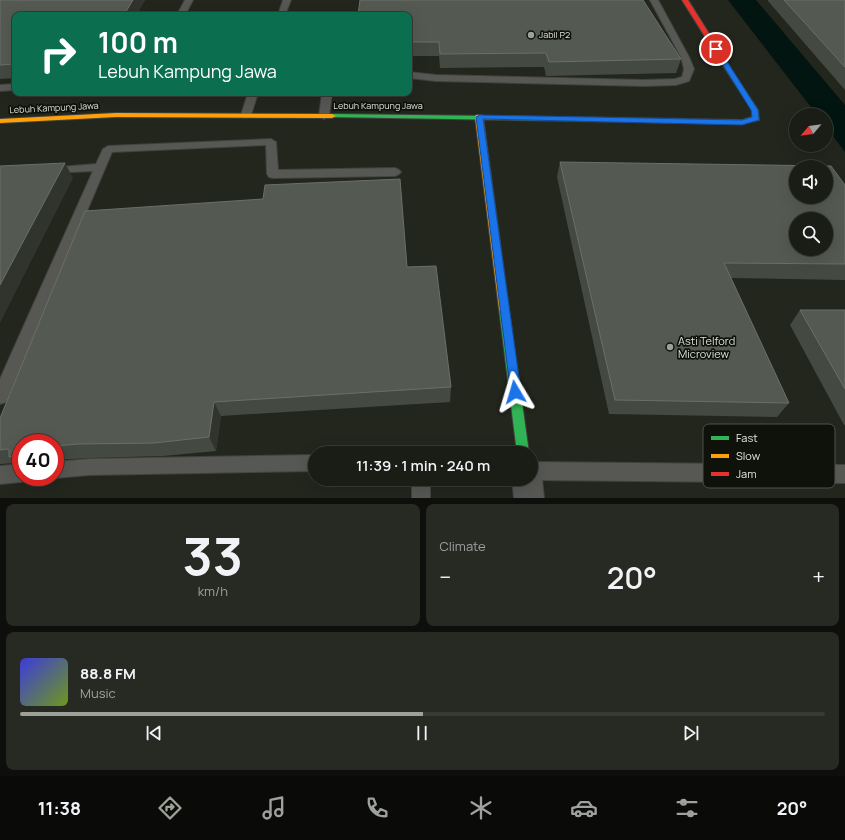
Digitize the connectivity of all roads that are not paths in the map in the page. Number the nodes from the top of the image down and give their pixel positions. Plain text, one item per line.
1 (189, 0) edge
2 (287, 0) edge
3 (654, 0) edge
4 (685, 0) edge
5 (183, 12) edge
6 (283, 12) edge
7 (412, 75) edge
8 (12, 87) edge
9 (0, 88) edge
10 (252, 96) edge
11 (327, 96) edge
12 (246, 115) junction
13 (324, 116) junction
14 (480, 117) junction
15 (0, 120) edge
16 (100, 167) junction
17 (38, 170) edge
18 (395, 172) dead end
19 (0, 397) edge
20 (522, 446) edge
21 (308, 463) edge
22 (64, 469) edge
23 (538, 471) edge
24 (703, 473) edge
25 (12, 474) edge
26 (835, 474) edge
27 (845, 474) edge
28 (0, 475) edge
29 (421, 486) edge
30 (527, 486) edge
31 (421, 498) edge
32 (529, 498) edge

1 - 5 lane
2 - 6 lane
3 - 7 lane
4 - 14 street, Lebuh Kampung Jawa
8 - 9 lane
10 - 12 lane
11 - 13 lane
12 - 13 street, Lebuh Kampung Jawa
12 - 15 street, Lebuh Kampung Jawa
13 - 14 street, Lebuh Kampung Jawa
14 - 20 street
16 - 17 lane
16 - 18 lane
16 - 19 lane
21 - 22 lane
23 - 24 lane
25 - 28 lane
26 - 27 lane
29 - 31 lane
30 - 32 street

